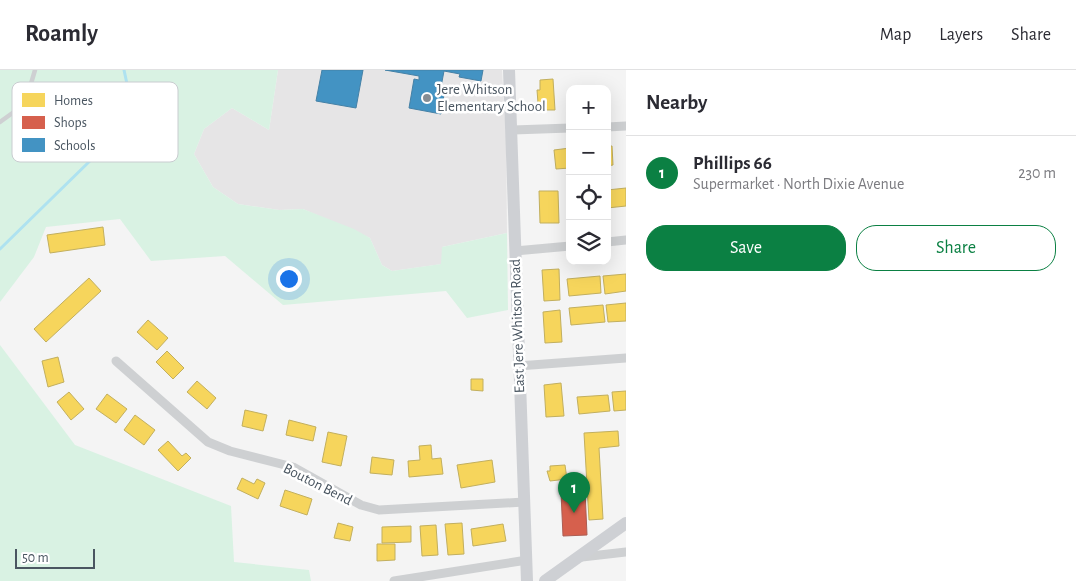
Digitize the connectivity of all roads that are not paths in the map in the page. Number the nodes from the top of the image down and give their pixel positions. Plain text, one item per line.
1 (509, 70) edge
2 (12, 114) edge
3 (0, 122) edge
4 (626, 126) edge
5 (611, 127) edge
6 (566, 128) edge
7 (513, 130) junction
8 (626, 240) edge
9 (611, 242) edge
10 (566, 246) edge
11 (515, 251) junction
12 (626, 358) edge
13 (116, 361) dead end
14 (518, 366) junction
15 (524, 502) junction
16 (626, 523) edge
17 (626, 552) edge
18 (579, 557) junction
19 (526, 560) junction
20 (394, 581) edge
21 (527, 581) edge
22 (545, 581) edge

1 - 7 street, East Jere Whitson Road
2 - 3 lane
4 - 5 street
6 - 7 street
7 - 11 street, East Jere Whitson Road
8 - 9 street
10 - 11 street
11 - 14 street, East Jere Whitson Road
12 - 14 street
13 - 15 street, Bouton Bend
14 - 15 street, East Jere Whitson Road
15 - 19 street, East Jere Whitson Road
16 - 18 street
17 - 18 street
18 - 22 street
19 - 20 street
19 - 21 street, East Jere Whitson Road

